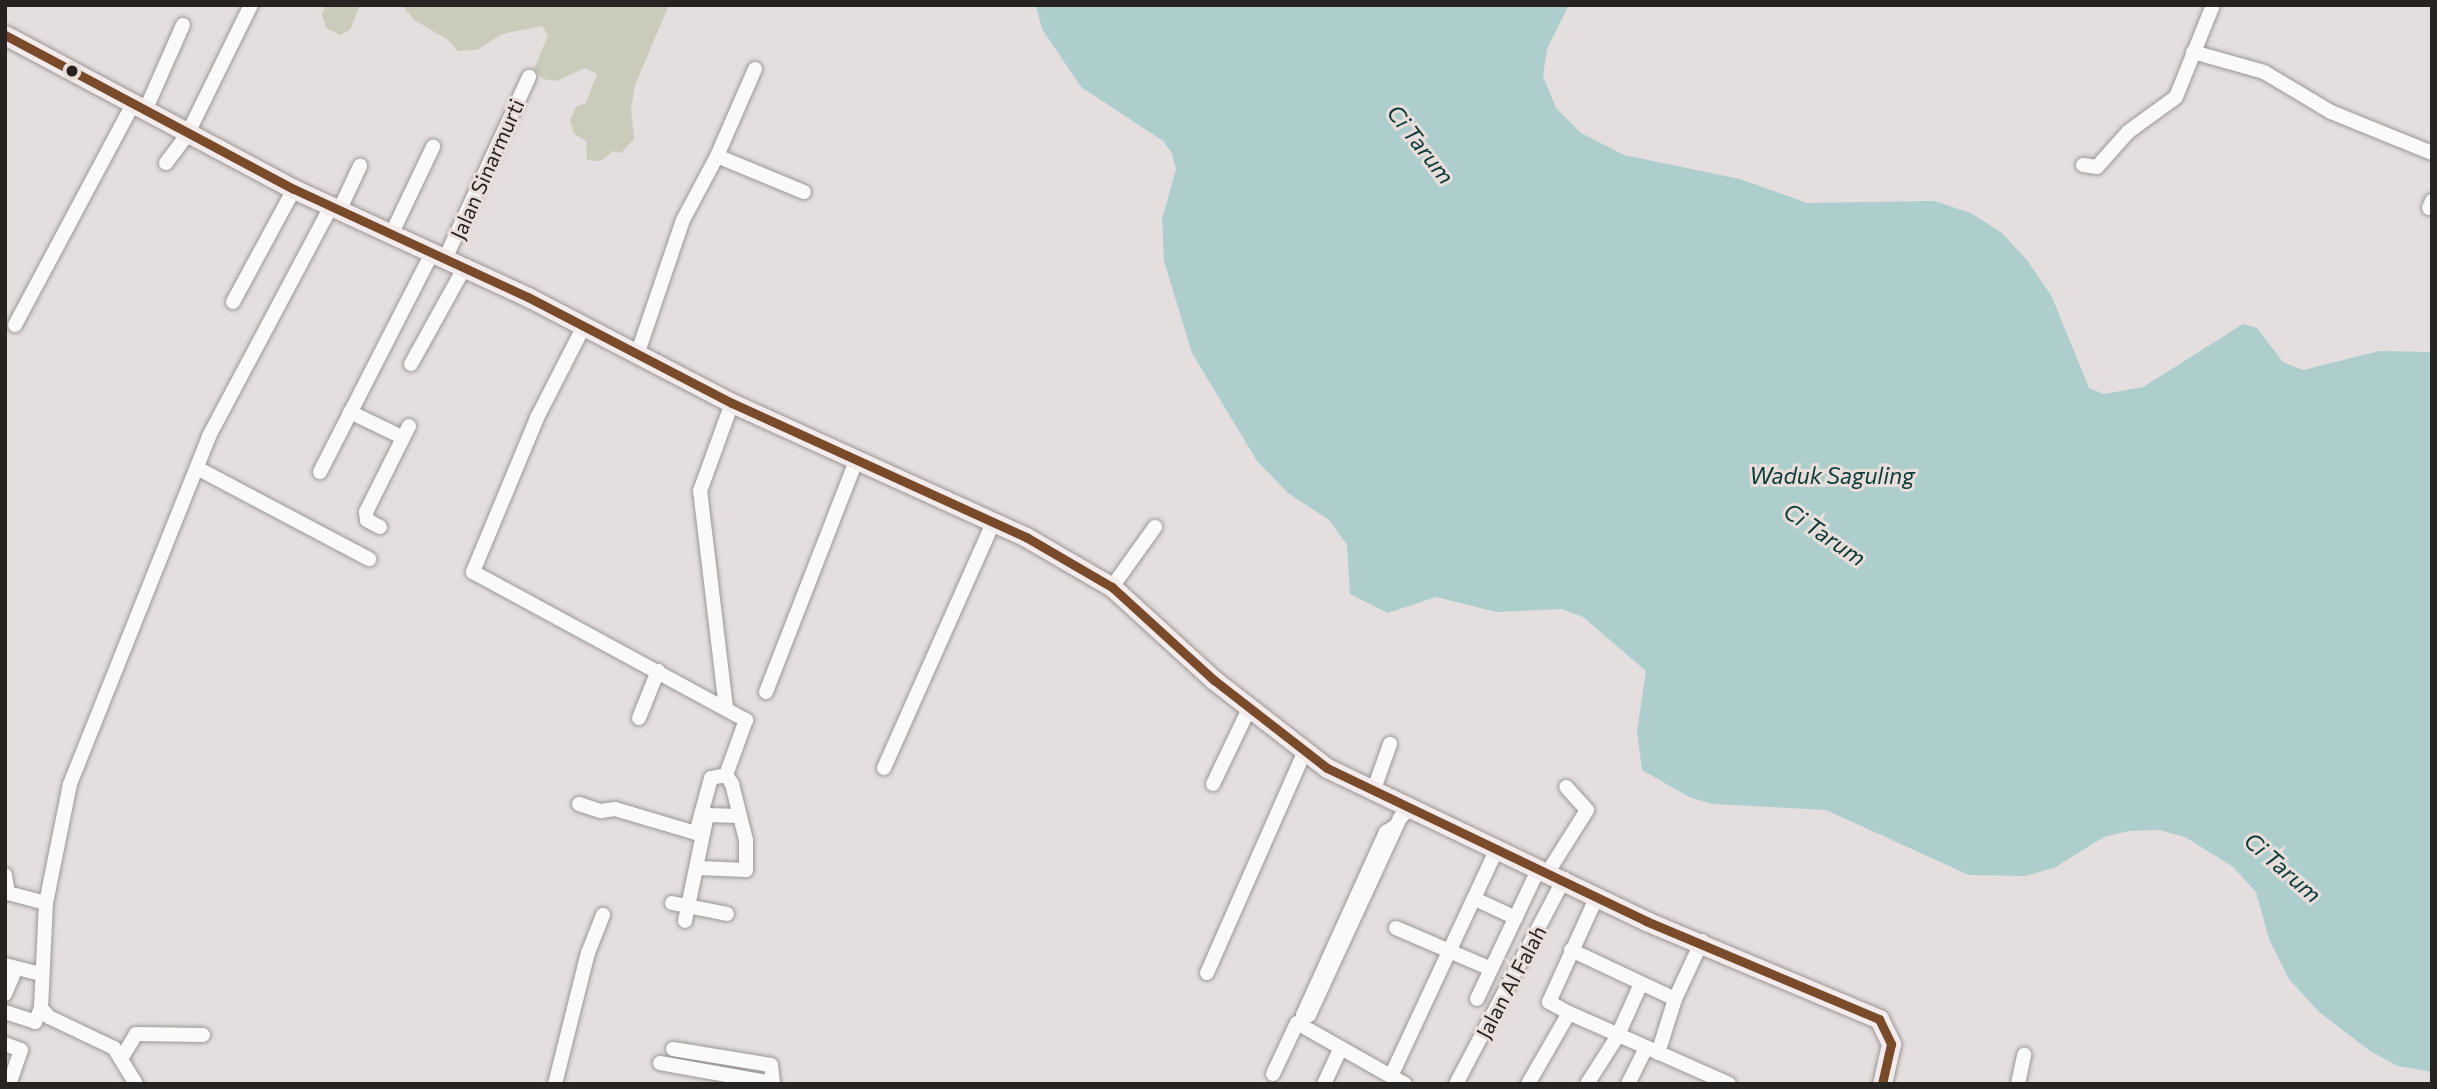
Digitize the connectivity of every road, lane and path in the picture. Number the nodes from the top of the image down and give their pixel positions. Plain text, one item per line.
1 (251, 5) edge
2 (2213, 5) edge
3 (183, 25) dead end
4 (5, 34) edge
5 (2193, 52) junction
6 (755, 69) dead end
7 (529, 77) dead end
8 (139, 108) junction
9 (187, 135) junction
10 (433, 146) dead end
11 (2432, 153) edge
12 (717, 156) junction
13 (166, 163) dead end
14 (2083, 165) dead end
15 (360, 166) dead end
16 (294, 189) junction
17 (804, 192) dead end
18 (335, 209) junction
19 (391, 235) junction
20 (438, 258) junction
21 (463, 270) junction
22 (233, 302) dead end
23 (15, 325) dead end
24 (584, 326) junction
25 (638, 352) junction
26 (411, 364) dead end
27 (732, 403) junction
28 (350, 412) junction
29 (857, 459) junction
30 (197, 468) junction
31 (320, 472) dead end
32 (994, 521) junction
33 (380, 527) dead end
34 (1155, 527) dead end
35 (369, 559) dead end
36 (1112, 587) junction
37 (658, 671) junction
38 (766, 692) dead end
39 (726, 708) junction
40 (1249, 709) junction
41 (639, 718) dead end
42 (1390, 744) dead end
43 (1304, 753) junction
44 (884, 768) dead end
45 (726, 775) junction
46 (1213, 784) dead end
47 (1566, 788) dead end
48 (1374, 789) junction
49 (579, 804) dead end
50 (1411, 807) junction
51 (739, 816) junction
52 (1497, 849) junction
53 (698, 868) junction
54 (1550, 873) junction
55 (5, 875) edge
56 (1597, 896) junction
57 (1475, 899) junction
58 (46, 902) junction
59 (673, 903) dead end
60 (689, 906) junction
61 (727, 914) dead end
62 (603, 915) dead end
63 (1516, 918) junction
64 (1350, 920) junction
65 (685, 921) dead end
66 (1396, 928) dead end
67 (1702, 941) junction
68 (1571, 950) junction
69 (1451, 951) junction
70 (11, 967) edge
71 (1491, 969) junction
72 (1207, 973) dead end
73 (41, 974) junction
74 (1640, 986) junction
75 (5, 994) edge
76 (1477, 999) dead end
77 (1675, 999) junction
78 (41, 1008) junction
79 (5, 1012) edge
80 (1569, 1013) junction
81 (203, 1035) dead end
82 (1617, 1037) junction
83 (5, 1044) edge
84 (673, 1049) dead end
85 (1340, 1049) junction
86 (1652, 1051) junction
87 (2024, 1055) dead end
88 (121, 1059) junction
89 (660, 1063) dead end
90 (1273, 1074) dead end
91 (1391, 1076) junction
92 (772, 1083) edge
93 (9, 1084) edge
94 (136, 1084) edge
95 (555, 1084) edge
96 (1324, 1084) edge
97 (1405, 1084) edge
98 (1456, 1084) edge
99 (1528, 1084) edge
100 (1587, 1084) edge
101 (1628, 1084) edge
102 (1729, 1084) edge
103 (1882, 1084) edge
104 (2018, 1084) edge

1 - 9 street
2 - 5 street
3 - 8 street
4 - 8 highway
5 - 11 street
5 - 14 street
6 - 12 street
7 - 20 street, Jalan Sinarmurti
8 - 9 highway
8 - 23 street
9 - 13 street
9 - 16 highway
10 - 19 street
12 - 17 street
12 - 25 street
15 - 18 street
16 - 18 highway
16 - 22 street
18 - 19 highway
18 - 30 street
19 - 20 highway
20 - 21 highway
20 - 28 street, Jalan Sinarmurti
21 - 24 highway
21 - 26 street
24 - 25 highway
24 - 37 street
25 - 27 highway
27 - 29 highway
27 - 39 street
28 - 31 street, Jalan Sinarmurti
28 - 33 street
29 - 32 highway
29 - 38 street
30 - 35 street
30 - 58 street
32 - 36 highway
32 - 44 street
34 - 36 street
36 - 40 highway
37 - 39 street
37 - 41 street
39 - 45 street
40 - 43 highway
40 - 46 street
42 - 48 street
43 - 48 highway
43 - 72 street
45 - 49 street
45 - 51 street
47 - 54 street
48 - 50 highway
50 - 52 highway
50 - 64 street
51 - 53 street
51 - 53 street
52 - 54 highway
52 - 57 street
53 - 60 street
54 - 56 highway
54 - 63 street
54 - 98 street, Jalan Al Falah
55 - 58 street
56 - 67 highway
56 - 68 street
57 - 63 street
57 - 69 street
58 - 73 street
59 - 60 street
60 - 61 street
60 - 65 street
62 - 95 street
63 - 71 street
64 - 64 street
66 - 69 street
67 - 77 street
67 - 103 highway
68 - 74 street
68 - 80 street
69 - 71 street
69 - 91 street
70 - 73 street
70 - 75 street
71 - 76 street
73 - 78 street
74 - 77 street
74 - 82 street
77 - 86 street
78 - 79 street
78 - 88 street
80 - 82 street
80 - 99 street
81 - 88 street
82 - 86 street
82 - 100 street
83 - 93 street
84 - 92 street
85 - 90 street
85 - 91 street
85 - 96 street
86 - 101 street
86 - 102 street
87 - 104 street
88 - 94 street
89 - 92 street
91 - 97 street

